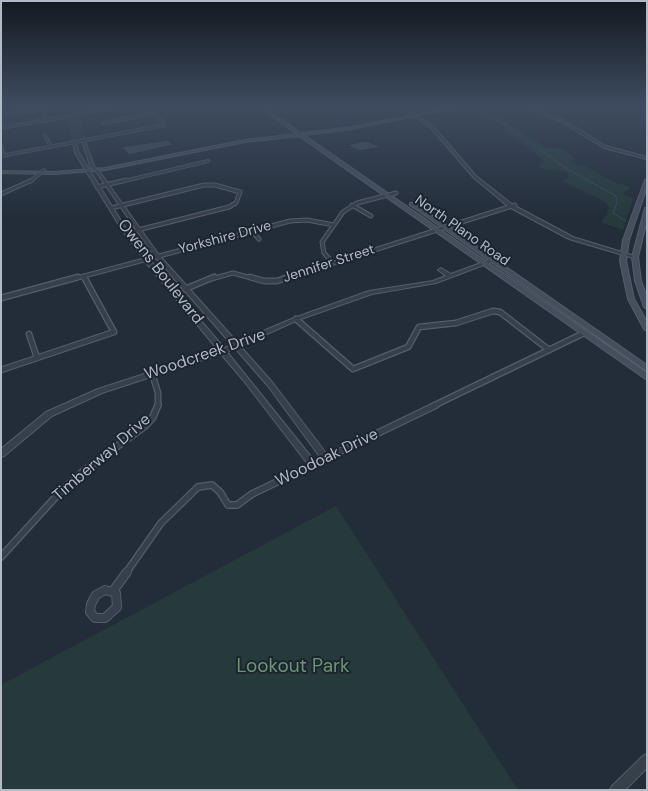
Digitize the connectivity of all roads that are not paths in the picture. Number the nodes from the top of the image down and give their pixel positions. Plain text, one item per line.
1 (74, 143) edge
2 (49, 144) edge
3 (69, 144) edge
4 (84, 144) edge
5 (225, 144) edge
6 (319, 144) edge
7 (322, 144) edge
8 (450, 144) edge
9 (600, 144) edge
10 (605, 144) edge
11 (1, 146) edge
12 (51, 147) junction
13 (334, 154) junction
14 (3, 156) edge
15 (647, 157) edge
16 (208, 161) dead end
17 (95, 169) junction
18 (88, 170) junction
19 (1, 171) edge
20 (43, 171) junction
21 (647, 180) edge
22 (107, 184) junction
23 (98, 187) junction
24 (396, 193) junction
25 (1, 194) edge
26 (388, 194) junction
27 (120, 205) junction
28 (352, 205) junction
29 (513, 205) junction
30 (110, 208) junction
31 (647, 209) edge
32 (371, 216) dead end
33 (334, 225) junction
34 (444, 227) junction
35 (437, 229) junction
36 (137, 230) junction
37 (252, 231) junction
38 (126, 233) junction
39 (259, 239) dead end
40 (624, 252) junction
41 (635, 255) junction
42 (157, 256) junction
43 (146, 259) junction
44 (489, 262) junction
45 (333, 263) junction
46 (441, 270) dead end
47 (83, 276) junction
48 (450, 276) junction
49 (185, 289) junction
50 (1, 298) edge
51 (647, 307) edge
52 (296, 319) junction
53 (584, 329) junction
54 (647, 329) edge
55 (29, 334) dead end
56 (236, 346) junction
57 (549, 350) junction
58 (223, 351) junction
59 (37, 358) junction
60 (1, 370) edge
61 (644, 370) edge
62 (152, 373) junction
63 (1, 454) edge
64 (326, 458) junction
65 (313, 465) junction
66 (1, 557) edge
67 (113, 591) junction
68 (647, 760) edge
69 (616, 790) edge

1 - 18 street, Owens Boulevard
2 - 12 street
3 - 12 street
4 - 17 street, Owens Boulevard
5 - 17 main road
6 - 13 main road, North Plano Road
7 - 13 main road, North Plano Road
8 - 29 street
9 - 15 street
10 - 15 street
11 - 14 street
12 - 14 street
13 - 24 main road, North Plano Road
13 - 26 main road, North Plano Road
16 - 22 street
17 - 18 main road
17 - 22 street, Owens Boulevard
18 - 20 main road
18 - 23 street, Owens Boulevard
19 - 20 main road
20 - 25 street
21 - 40 main road
22 - 23 street
22 - 27 street, Owens Boulevard
23 - 30 street, Owens Boulevard
24 - 26 street
24 - 34 main road, North Plano Road
26 - 28 street
26 - 35 main road, North Plano Road
27 - 30 street
27 - 36 street, Owens Boulevard
27 - 36 street
28 - 32 street
28 - 33 street
29 - 34 street, Jennifer Street
29 - 40 street
30 - 38 street, Owens Boulevard
31 - 41 main road
33 - 37 street, Yorkshire Drive
33 - 45 street
34 - 35 street, Jennifer Street
34 - 44 main road, North Plano Road
35 - 44 main road, North Plano Road
35 - 45 street, Jennifer Street
36 - 38 street
36 - 42 street, Owens Boulevard
37 - 39 street
37 - 42 street, Yorkshire Drive
38 - 43 street, Owens Boulevard
40 - 41 street
40 - 54 main road
41 - 51 main road
42 - 43 street, Yorkshire Drive
42 - 49 street, Owens Boulevard
43 - 47 street, Yorkshire Drive
43 - 58 street, Owens Boulevard
44 - 48 street, Woodcreek Drive
44 - 53 main road, North Plano Road
45 - 49 street, Jennifer Street
46 - 48 street
47 - 50 street, Yorkshire Drive
47 - 59 street
48 - 52 street, Woodcreek Drive
49 - 56 street, Owens Boulevard
52 - 56 street, Woodcreek Drive
52 - 57 street
53 - 57 street, Woodoak Drive
53 - 61 main road, North Plano Road
55 - 59 street
56 - 58 street, Woodcreek Drive
56 - 64 street, Owens Boulevard
57 - 64 street, Woodoak Drive
58 - 62 street, Woodcreek Drive
58 - 65 street, Owens Boulevard
59 - 60 street
62 - 63 street, Woodcreek Drive
62 - 66 street, Timberway Drive
64 - 65 street, Woodoak Drive
65 - 67 street, Woodoak Drive
67 - 67 street, Woodoak Drive
68 - 69 street

